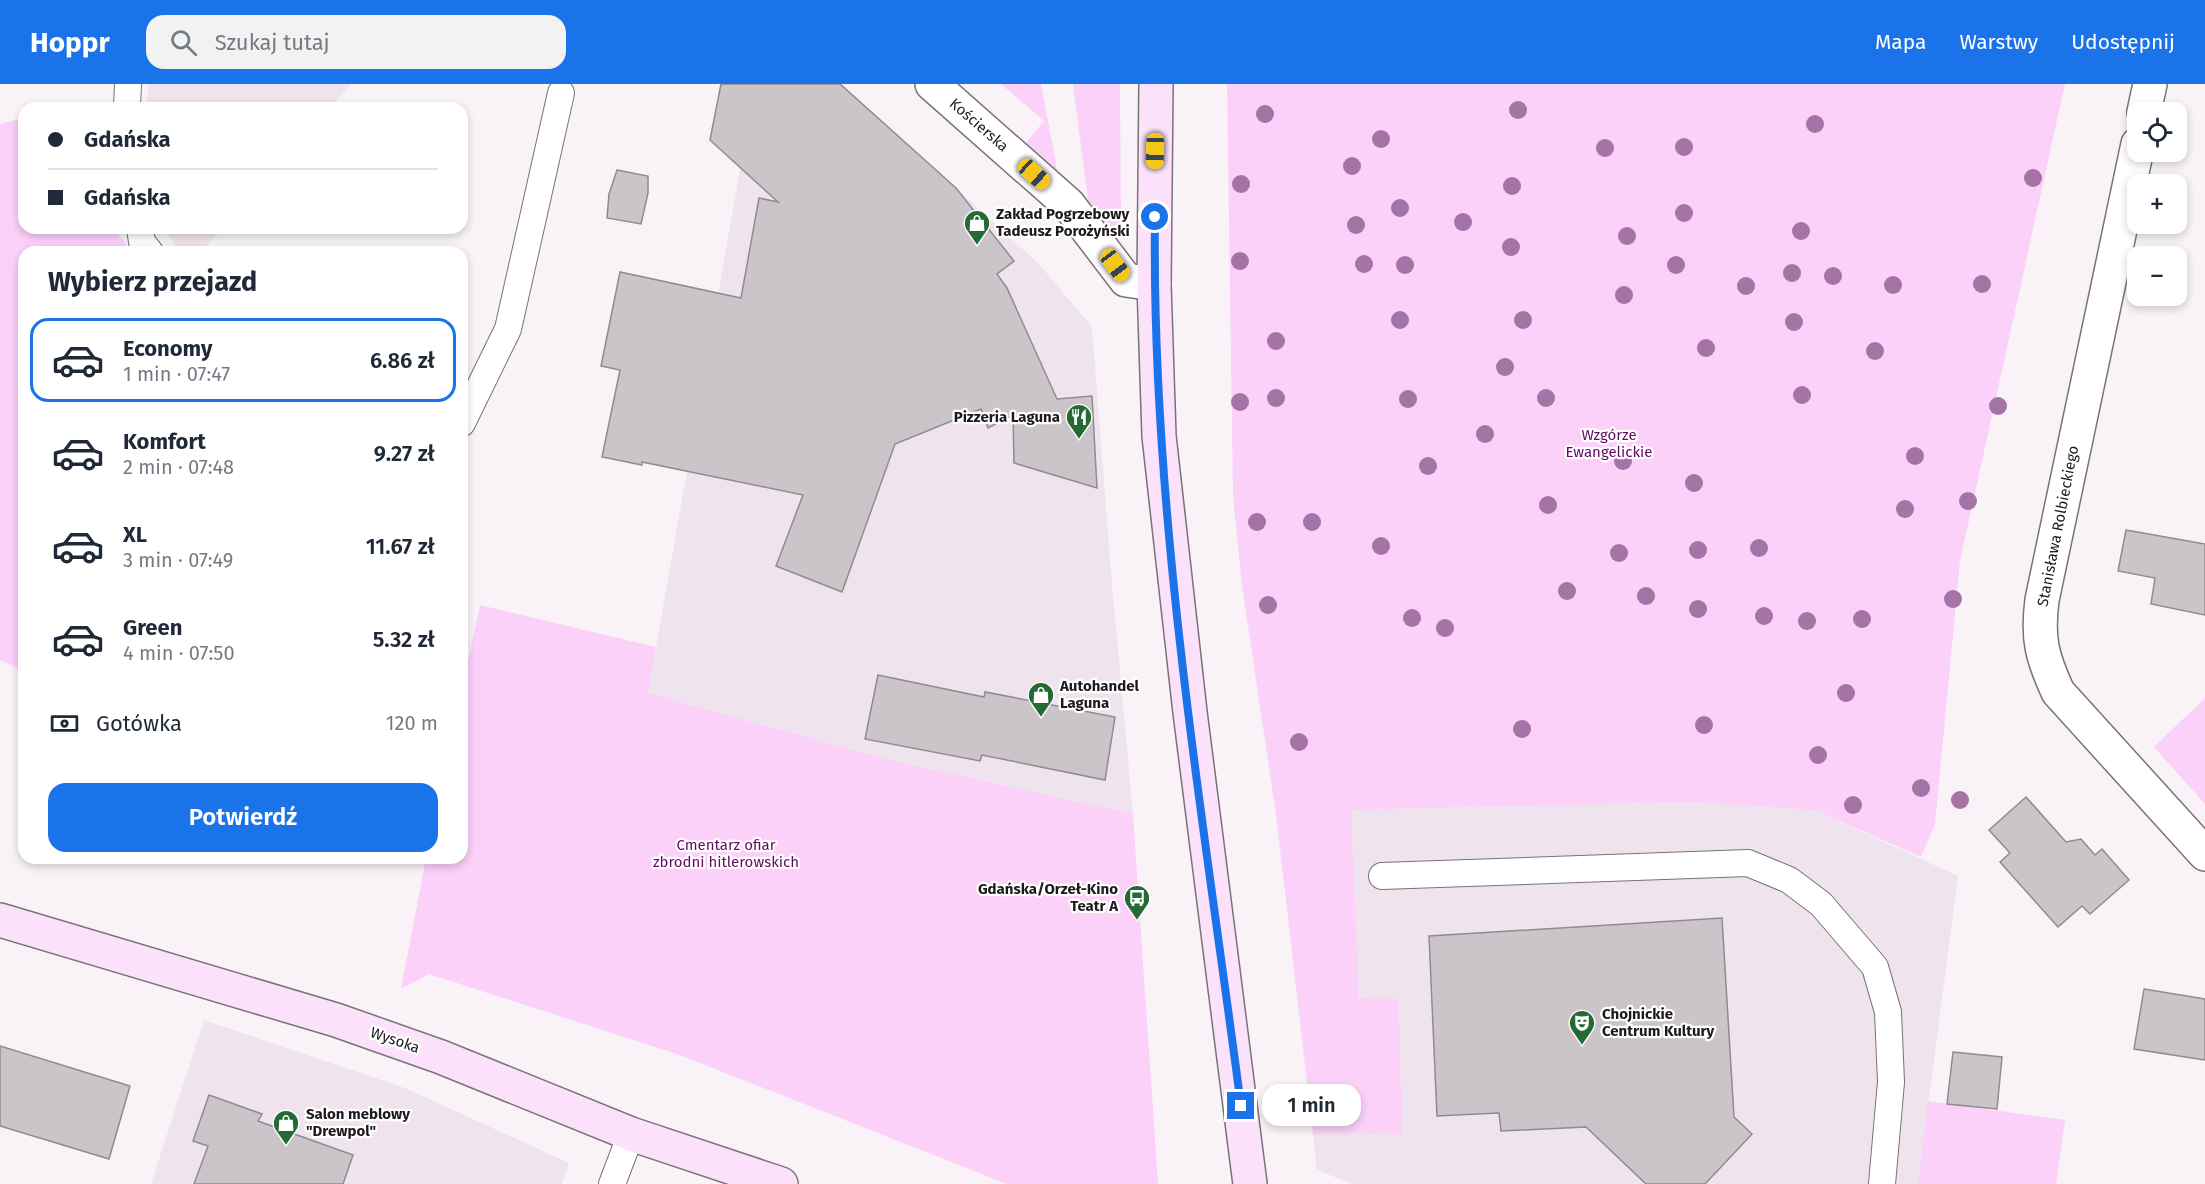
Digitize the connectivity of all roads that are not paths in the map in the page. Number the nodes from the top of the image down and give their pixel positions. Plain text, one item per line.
1 (128, 84) edge
2 (932, 84) edge
3 (1156, 84) edge
4 (2150, 84) edge
5 (561, 93) dead end
6 (127, 102) edge
7 (2146, 102) edge
8 (2134, 162) edge
9 (1154, 284) junction
10 (468, 411) edge
11 (2205, 854) edge
12 (1382, 876) dead end
13 (0, 920) edge
14 (631, 1134) junction
15 (612, 1184) edge
16 (781, 1184) edge
17 (1250, 1184) edge
18 (1882, 1184) edge

1 - 6 lane
2 - 9 street, Kościerska
3 - 9 main road
4 - 7 street
5 - 10 lane
8 - 11 street, Stanisława Rolbieckiego
9 - 17 main road
12 - 18 lane
13 - 14 main road, Wysoka
14 - 15 lane
14 - 16 main road, Wysoka

